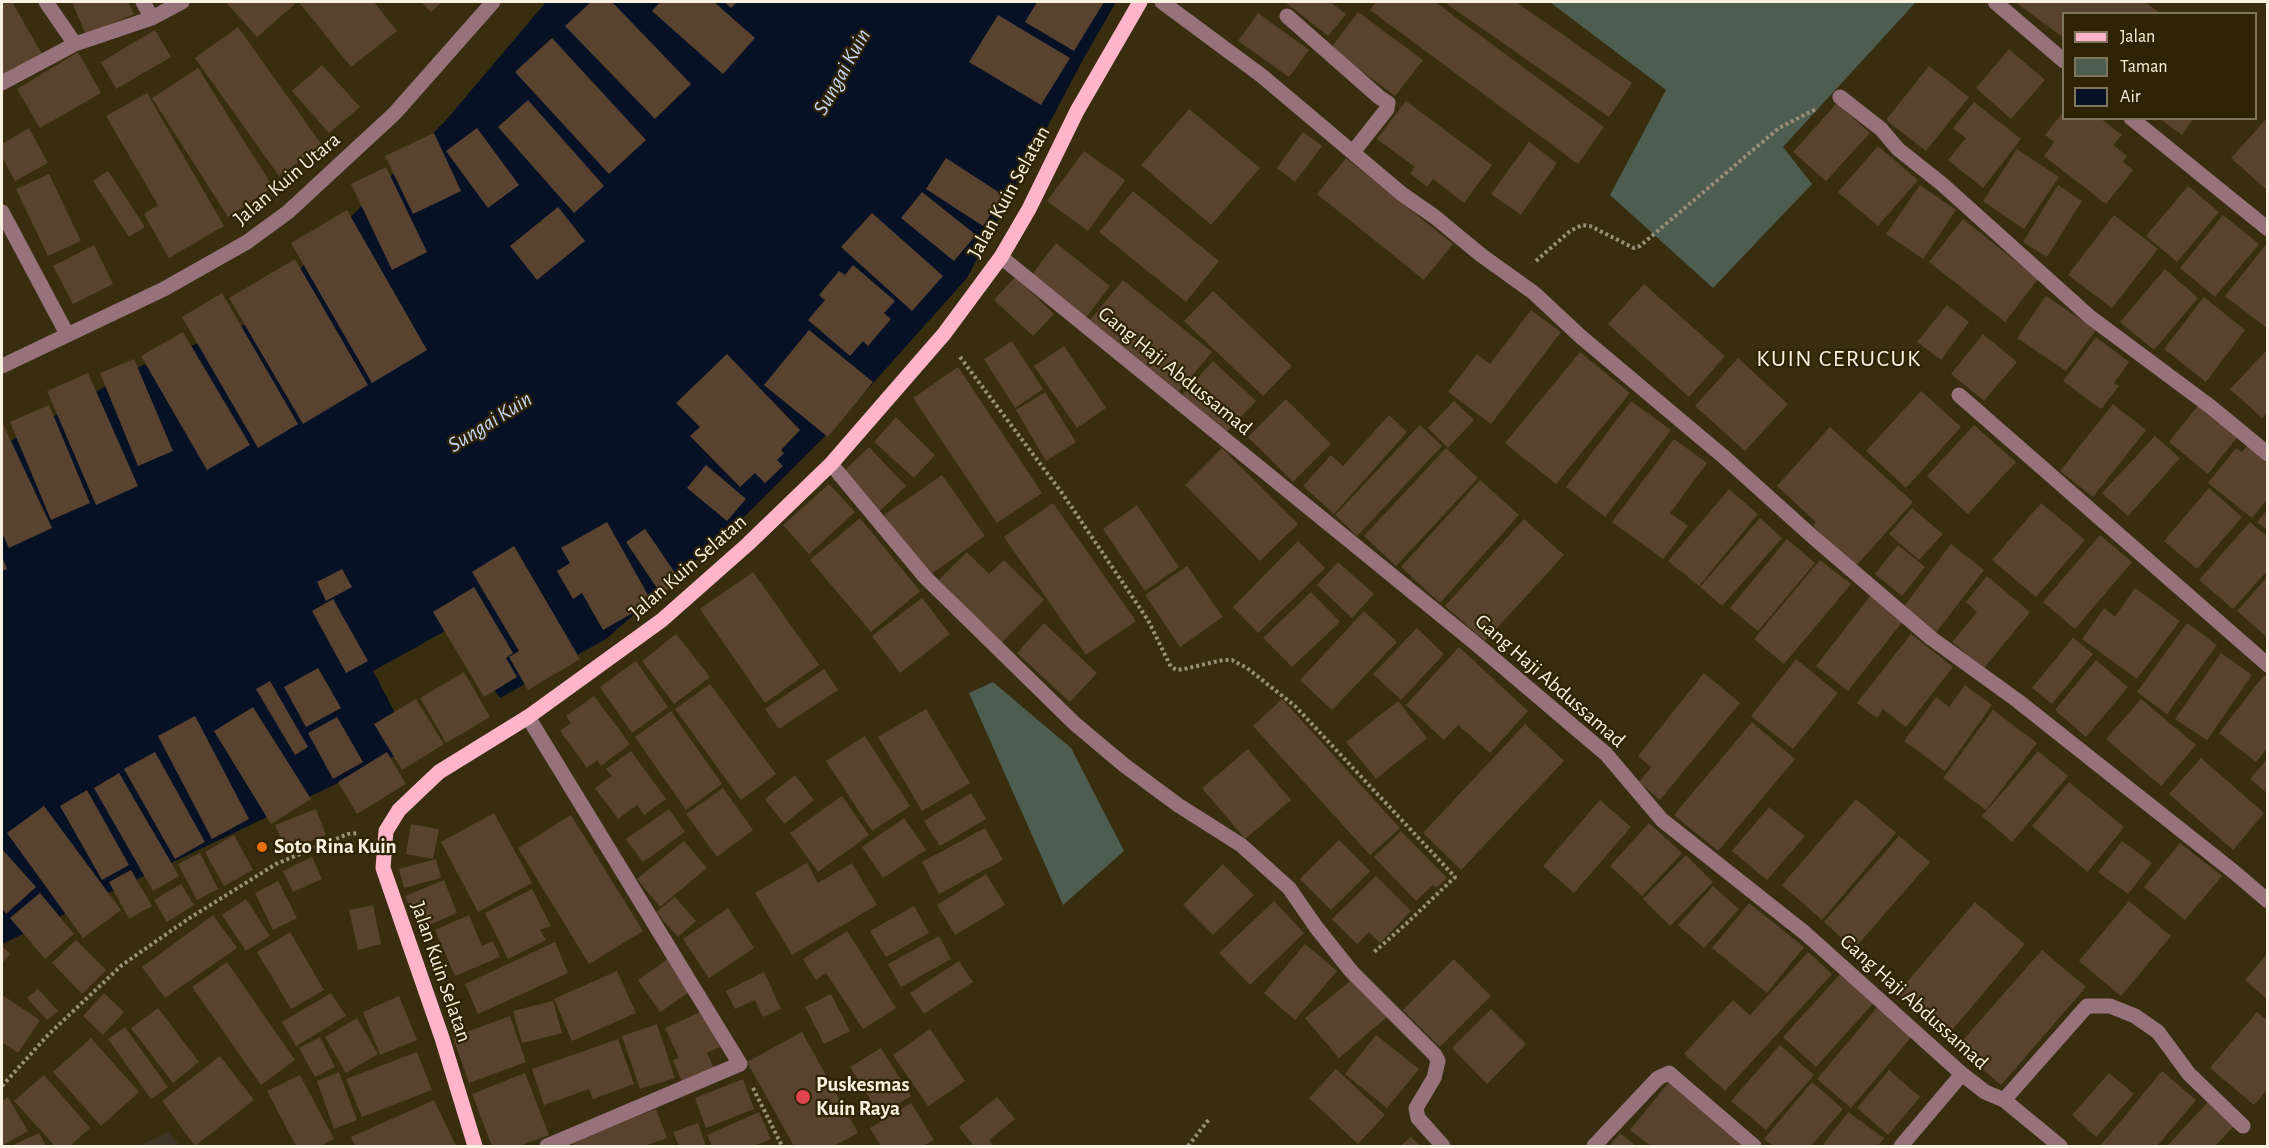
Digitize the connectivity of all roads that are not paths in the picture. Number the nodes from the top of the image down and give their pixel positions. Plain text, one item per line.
1 (46, 2) edge
2 (143, 2) edge
3 (182, 2) edge
4 (494, 2) edge
5 (1140, 2) edge
6 (1162, 2) edge
7 (1995, 2) edge
8 (1287, 16) dead end
9 (152, 18) junction
10 (75, 44) junction
11 (2062, 59) edge
12 (2, 83) edge
13 (1840, 96) road end
14 (2133, 120) edge
15 (1353, 152) junction
16 (2, 212) edge
17 (2268, 229) edge
18 (1001, 257) junction
19 (67, 334) junction
20 (2, 366) edge
21 (1959, 395) dead end
22 (2268, 454) edge
23 (831, 464) junction
24 (2268, 665) edge
25 (528, 717) junction
26 (2268, 902) edge
27 (1962, 1074) junction
28 (2004, 1100) junction
29 (2243, 1126) dead end
30 (475, 1146) edge
31 (547, 1146) edge
32 (1443, 1146) edge
33 (1594, 1146) edge
34 (1754, 1146) edge
35 (1901, 1146) edge
36 (2060, 1146) edge

1 - 10 street
2 - 9 street
3 - 9 street
4 - 19 street, Jalan Kuin Utara
5 - 18 main road, Jalan Kuin Selatan
6 - 15 street
7 - 11 street
8 - 15 street
9 - 10 street
10 - 12 street
13 - 22 street
14 - 17 street
15 - 26 street
16 - 19 street
18 - 23 main road, Jalan Kuin Selatan
18 - 27 street, Gang Haji Abdussamad
19 - 20 street, Jalan Kuin Utara
21 - 24 street
23 - 25 main road, Jalan Kuin Selatan
23 - 32 street
25 - 30 main road, Jalan Kuin Selatan
25 - 31 street
27 - 28 street, Gang Haji Abdussamad
27 - 35 street
28 - 29 street
28 - 36 street, Gang Haji Abdussamad
33 - 34 street

